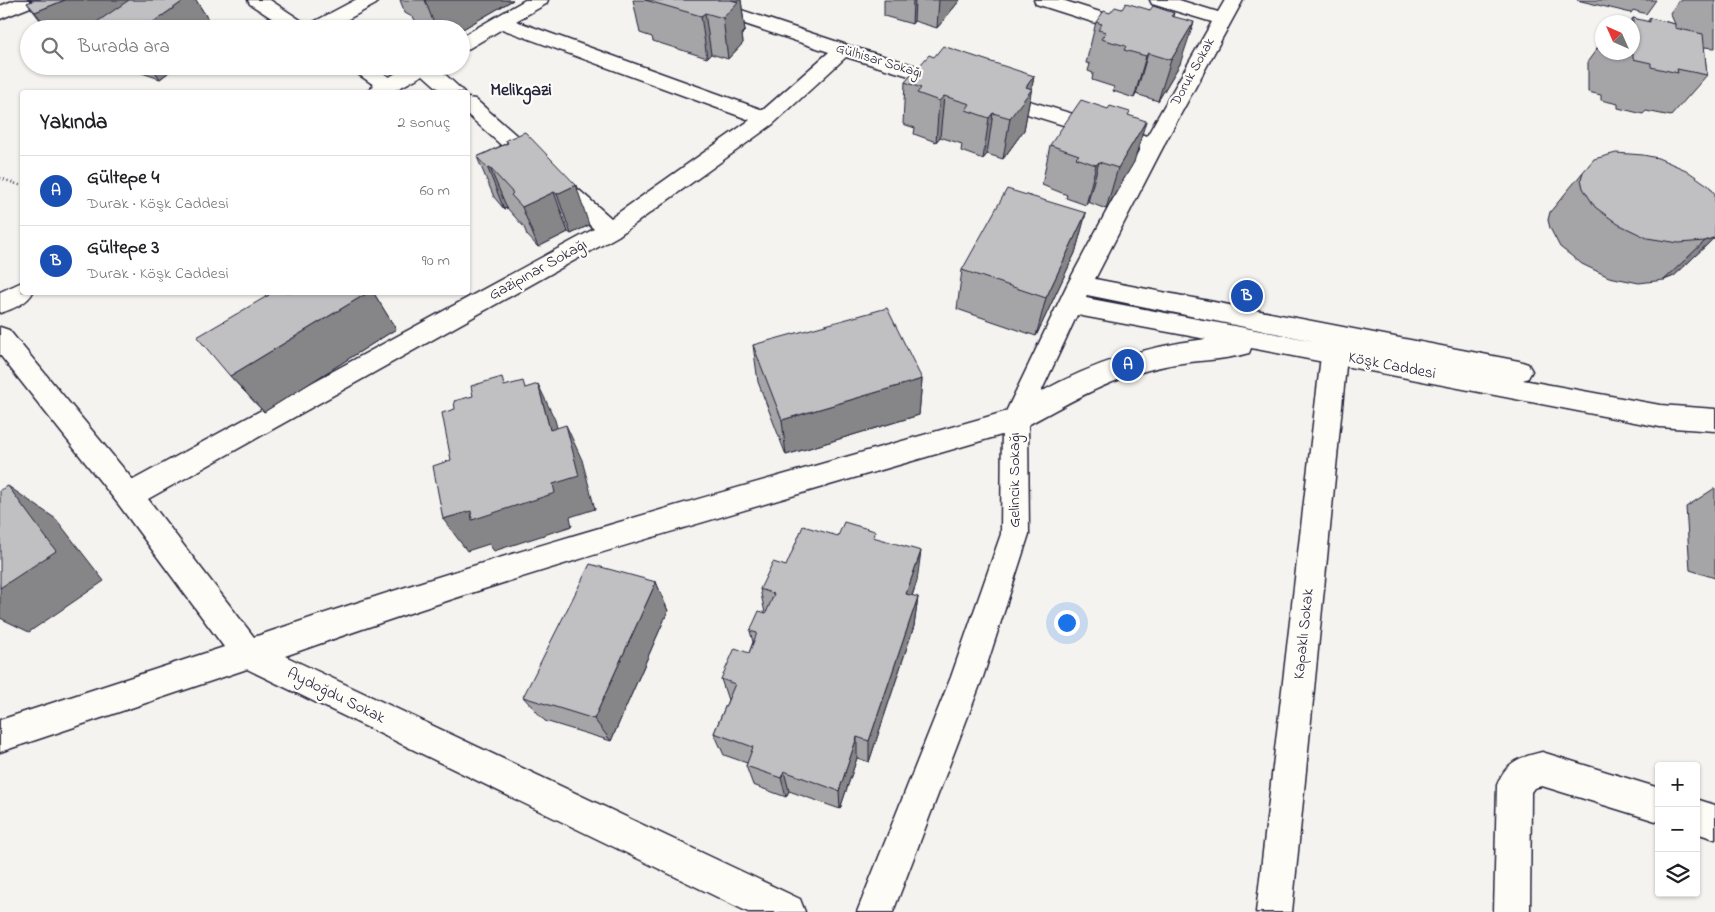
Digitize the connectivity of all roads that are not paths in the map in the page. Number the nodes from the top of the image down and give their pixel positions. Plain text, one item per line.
1 (31, 0) edge
2 (256, 0) edge
3 (369, 0) edge
4 (539, 0) edge
5 (692, 0) edge
6 (1043, 0) edge
7 (1159, 0) edge
8 (1234, 0) edge
9 (0, 13) edge
10 (1223, 19) junction
11 (287, 20) edge
12 (332, 20) edge
13 (500, 22) junction
14 (1151, 34) edge
15 (470, 40) edge
16 (843, 50) junction
17 (369, 75) edge
18 (408, 75) edge
19 (434, 75) edge
20 (384, 89) edge
21 (452, 90) edge
22 (470, 106) edge
23 (766, 119) junction
24 (1153, 145) junction
25 (610, 230) junction
26 (20, 292) edge
27 (1074, 295) junction
28 (0, 304) edge
29 (0, 338) edge
30 (1288, 346) junction
31 (1334, 356) junction
32 (1715, 402) edge
33 (1015, 420) junction
34 (1715, 420) edge
35 (129, 496) junction
36 (248, 654) junction
37 (0, 736) edge
38 (1655, 804) edge
39 (1700, 817) edge
40 (1715, 822) edge
41 (787, 912) edge
42 (875, 912) edge
43 (1274, 912) edge
44 (1512, 912) edge

1 - 9 street
2 - 11 street
3 - 12 street
4 - 13 street
5 - 16 street, Gülhisar Sokağı
6 - 14 street
7 - 10 street
8 - 10 street, Doruk Sokak
10 - 24 street, Doruk Sokak
13 - 15 street
13 - 23 street
16 - 23 street, Gazipınar Sokağı
16 - 24 street, Gülhisar Sokağı
17 - 20 street
18 - 20 street
19 - 21 street
22 - 25 street
23 - 25 street, Gazipınar Sokağı
24 - 27 street, Gelincik Sokağı
25 - 35 street, Gazipınar Sokağı
26 - 28 street
27 - 30 street, Köşk Caddesi
27 - 32 street, Köşk Caddesi
27 - 33 street, Gelincik Sokağı
29 - 35 street, Aydoğdu Sokak
30 - 31 street, Köşk Caddesi
30 - 33 street
31 - 34 street, Köşk Caddesi
31 - 43 street, Kapaklı Sokak
33 - 36 street
33 - 42 street, Gelincik Sokağı
35 - 36 street, Aydoğdu Sokak
36 - 37 street
36 - 41 street, Aydoğdu Sokak
38 - 44 street
39 - 40 street

